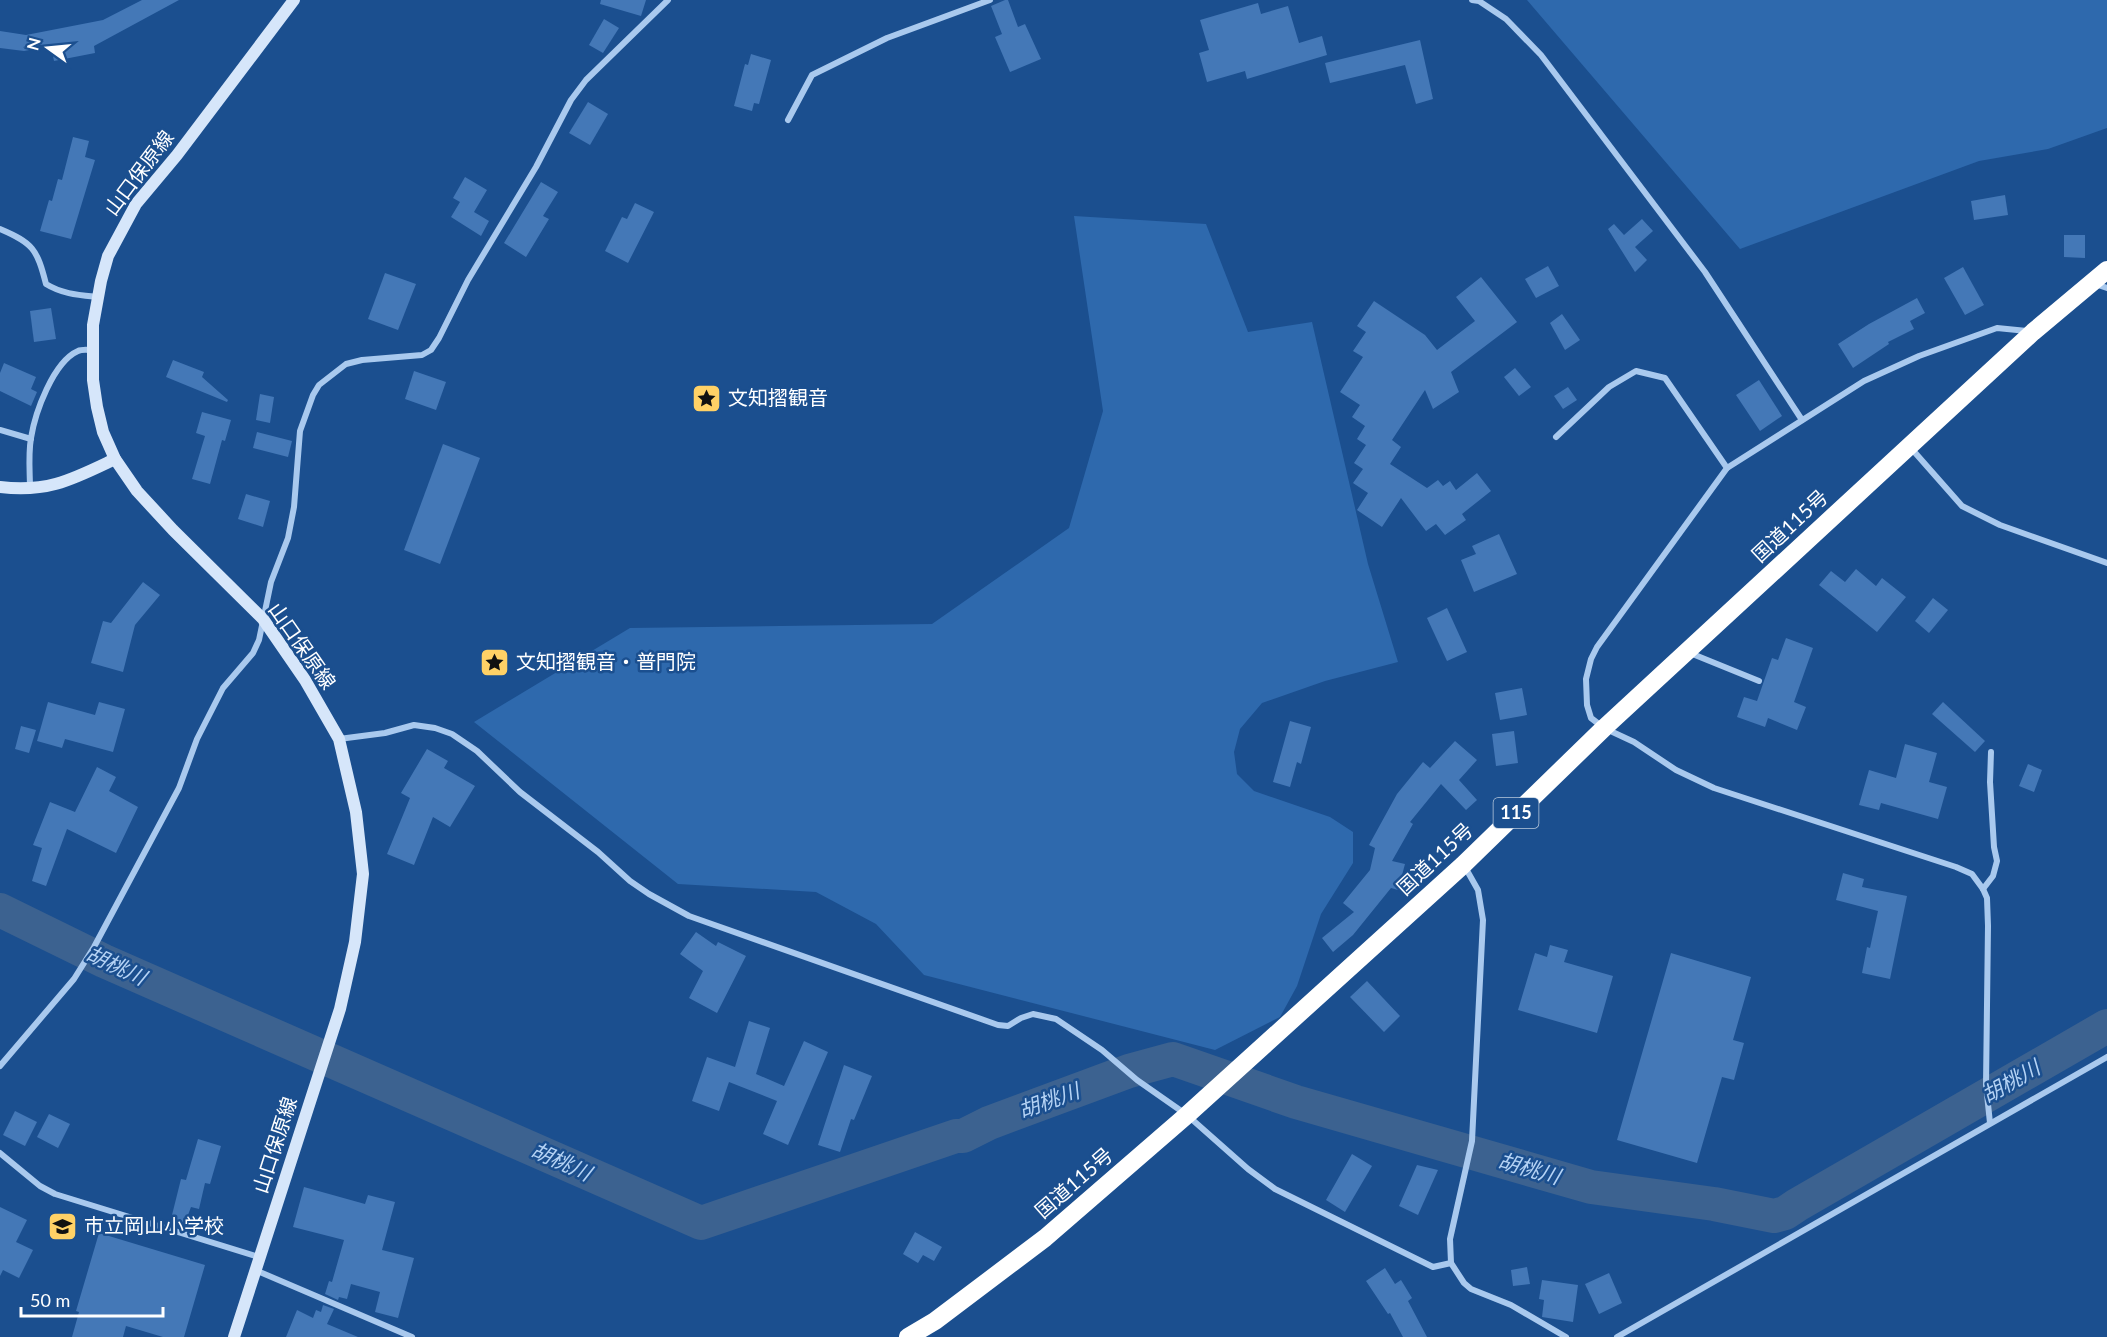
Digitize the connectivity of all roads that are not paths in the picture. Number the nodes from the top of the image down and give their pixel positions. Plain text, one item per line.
1 (294, 0) edge
2 (668, 0) edge
3 (990, 0) edge
4 (1472, 0) edge
5 (788, 120) dead end
6 (0, 229) edge
7 (2102, 280) edge
8 (98, 297) junction
9 (2033, 332) junction
10 (92, 350) junction
11 (1802, 420) junction
12 (0, 430) edge
13 (1556, 437) dead end
14 (31, 439) junction
15 (1909, 447) junction
16 (115, 459) junction
17 (1727, 468) junction
18 (0, 487) edge
19 (30, 490) junction
20 (2107, 563) edge
21 (263, 619) junction
22 (1686, 652) junction
23 (1759, 681) dead end
24 (1604, 728) junction
25 (339, 739) junction
26 (1991, 752) dead end
27 (1463, 865) junction
28 (1983, 889) junction
29 (2107, 1056) edge
30 (0, 1066) edge
31 (1187, 1114) junction
32 (1990, 1123) junction
33 (0, 1153) edge
34 (259, 1257) junction
35 (1451, 1263) junction
36 (255, 1270) junction
37 (234, 1337) edge
38 (412, 1337) edge
39 (908, 1337) edge
40 (1566, 1337) edge
41 (1617, 1337) edge

1 - 8 main road, 山口保原線
2 - 21 street
3 - 5 street
4 - 11 street
6 - 8 street
7 - 9 highway, 国道115号 / 115
8 - 10 main road, 山口保原線
9 - 11 street
9 - 15 highway, 国道115号 / 115
10 - 14 street
10 - 16 main road, 山口保原線
11 - 17 street
12 - 14 street
13 - 17 street
14 - 19 street
15 - 20 street
15 - 22 highway, 国道115号 / 115
16 - 19 main road
16 - 21 main road, 山口保原線
17 - 24 street
18 - 19 main road
21 - 25 main road, 山口保原線
21 - 30 street
22 - 23 street
22 - 24 highway, 国道115号 / 115
24 - 27 highway, 国道115号 / 115
24 - 28 street
25 - 31 street
25 - 34 main road, 山口保原線
26 - 28 street
27 - 31 highway, 国道115号 / 115
27 - 35 street
28 - 32 street
29 - 32 street
31 - 35 street
31 - 39 highway, 国道115号 / 115
32 - 41 street
33 - 34 street
34 - 36 main road, 山口保原線
35 - 40 street
36 - 37 main road, 山口保原線
36 - 38 street

